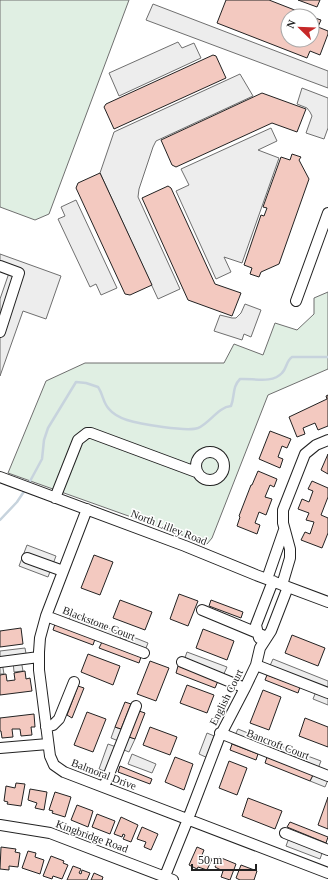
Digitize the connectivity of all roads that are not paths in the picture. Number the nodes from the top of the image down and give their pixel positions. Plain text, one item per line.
1 (328, 213) edge
2 (0, 266) edge
3 (296, 301) dead end
4 (0, 332) edge
5 (328, 440) edge
6 (196, 472) dead end
7 (0, 477) edge
8 (55, 498) junction
9 (87, 509) junction
10 (284, 530) junction
11 (27, 558) dead end
12 (63, 572) junction
13 (277, 583) junction
14 (328, 602) edge
15 (202, 610) dead end
16 (46, 616) junction
17 (263, 635) junction
18 (144, 653) dead end
19 (39, 657) junction
20 (0, 662) edge
21 (182, 662) dead end
22 (256, 664) junction
23 (74, 682) dead end
24 (245, 688) junction
25 (328, 693) edge
26 (136, 706) dead end
27 (46, 727) junction
28 (220, 733) junction
29 (48, 744) junction
30 (0, 748) edge
31 (328, 776) edge
32 (104, 787) junction
33 (187, 822) junction
34 (0, 825) edge
35 (285, 833) dead end
36 (328, 850) edge
37 (328, 873) edge
38 (169, 878) edge

1 - 3 street
2 - 4 street
5 - 10 street
6 - 8 street
7 - 8 street, North Lilley Road
8 - 9 street, North Lilley Road
9 - 12 street, Balmoral Drive
9 - 13 street, North Lilley Road
10 - 13 street
10 - 13 street
11 - 12 street
12 - 16 street, Balmoral Drive
13 - 14 street, North Lilley Road
13 - 17 street, English Court
13 - 17 street
15 - 17 street
16 - 18 street, Blackstone Court
16 - 19 street, Balmoral Drive
17 - 22 street, English Court
19 - 20 street
19 - 27 street, Balmoral Drive
21 - 24 street
22 - 24 street, English Court
22 - 25 street
23 - 27 street
24 - 28 street, English Court
26 - 32 street
27 - 29 street, Balmoral Drive
28 - 31 street, Bancroft Court
28 - 33 street, English Court
29 - 30 street
29 - 32 street, Balmoral Drive
32 - 33 street, Balmoral Drive
33 - 37 street, Balmoral Drive
33 - 38 street, English Court
34 - 38 street, Kingbridge Road
35 - 36 street

